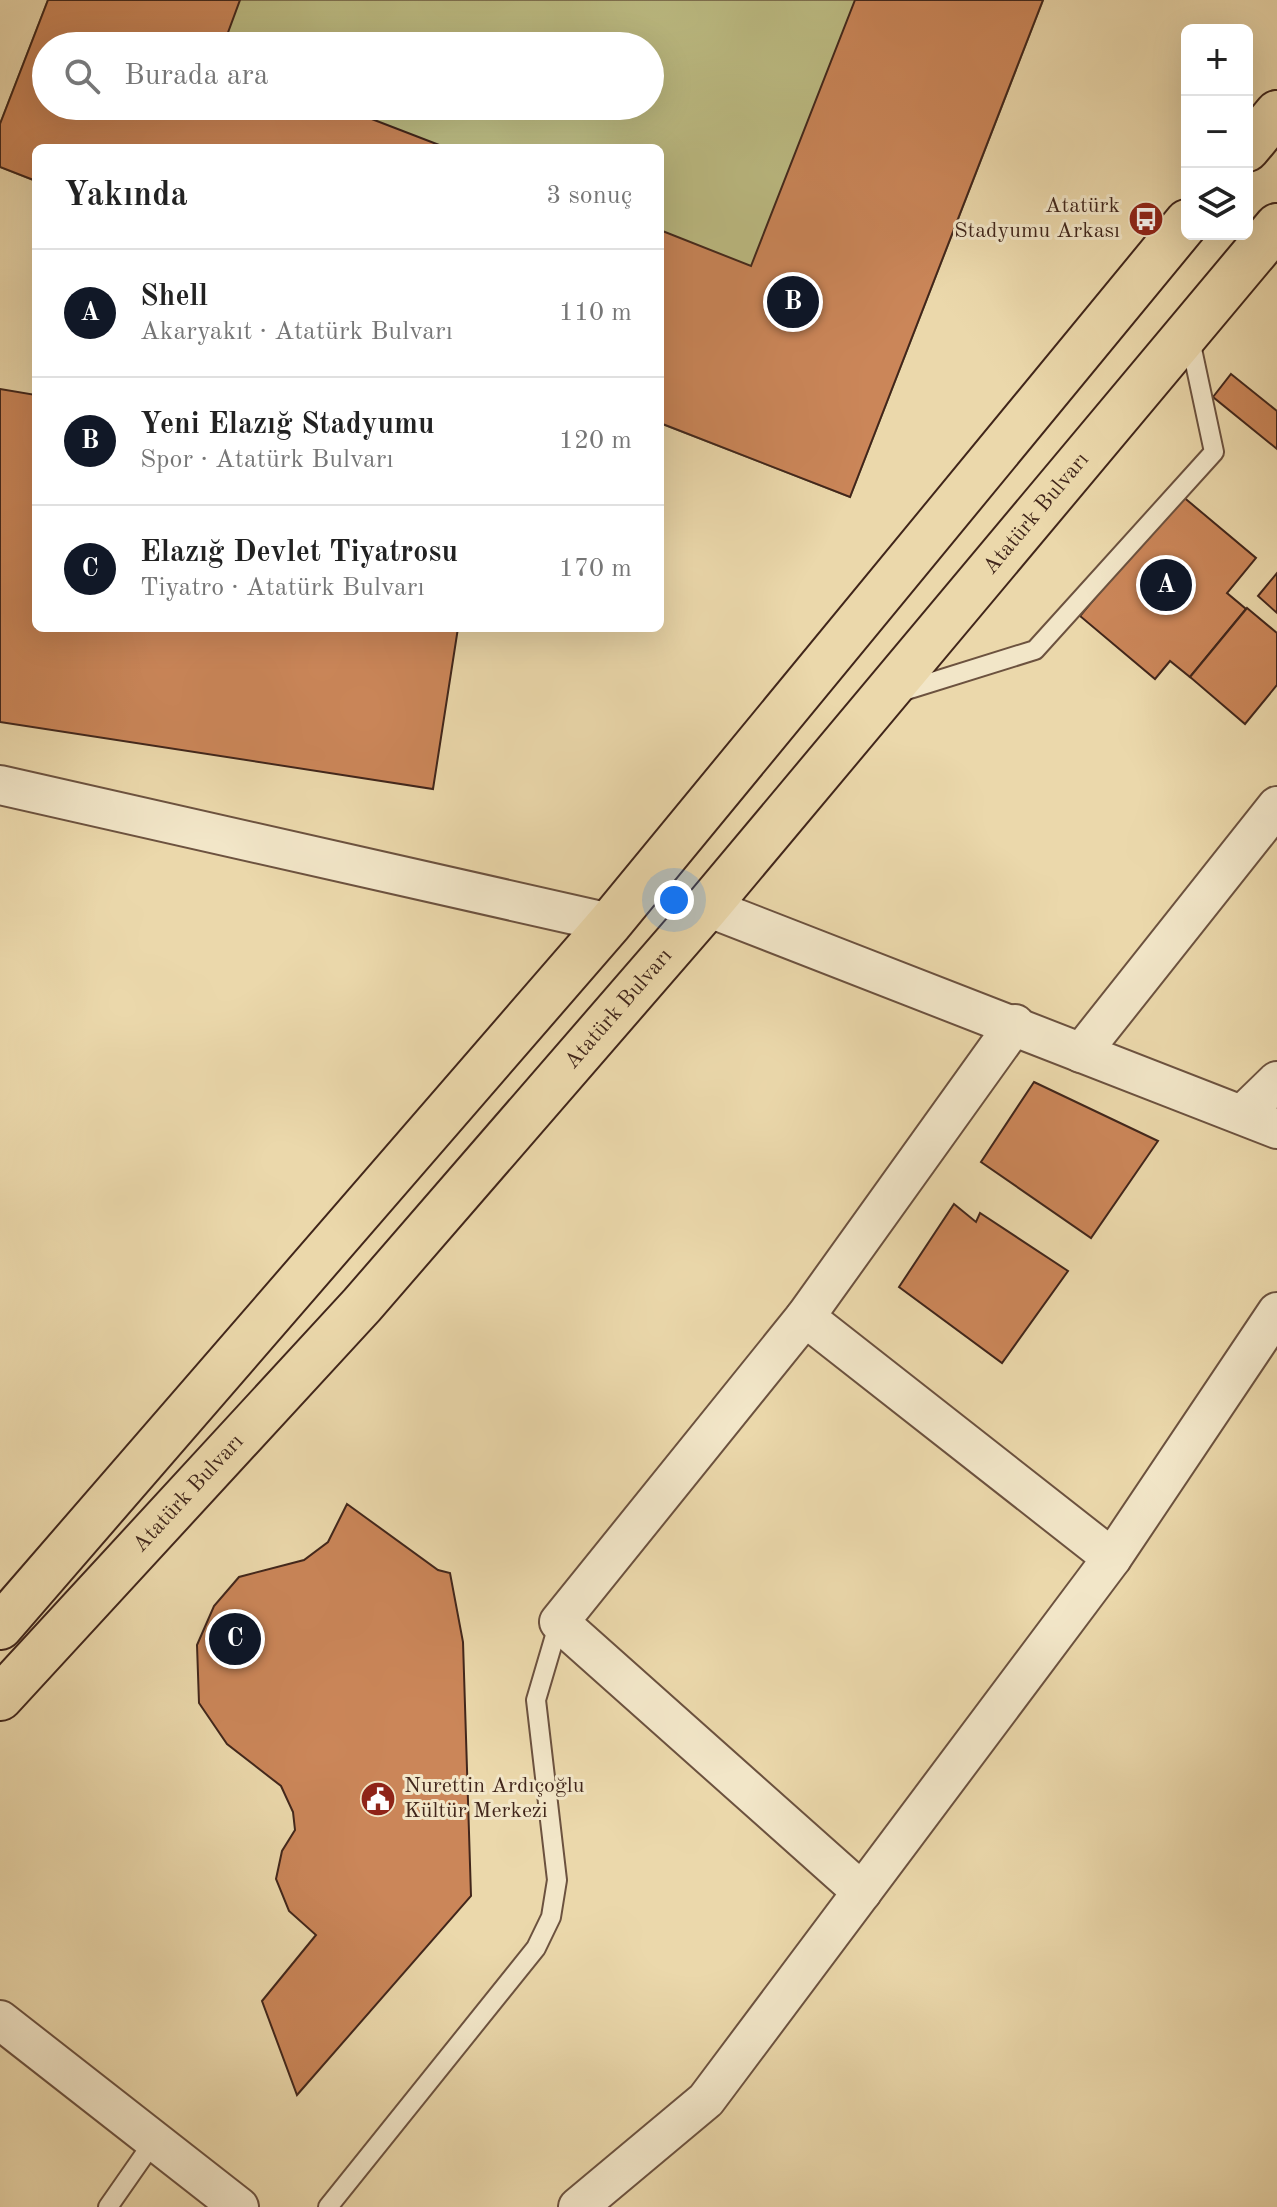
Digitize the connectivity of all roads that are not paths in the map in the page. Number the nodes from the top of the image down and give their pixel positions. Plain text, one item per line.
1 (1277, 113) edge
2 (1253, 142) edge
3 (1277, 226) edge
4 (1181, 229) edge
5 (1188, 332) junction
6 (883, 697) junction
7 (0, 785) edge
8 (1277, 806) edge
9 (707, 907) junction
10 (610, 923) junction
11 (1015, 1024) junction
12 (1081, 1053) junction
13 (1277, 1081) edge
14 (1260, 1121) edge
15 (1277, 1312) edge
16 (805, 1317) junction
17 (1112, 1558) junction
18 (559, 1622) junction
19 (0, 1627) edge
20 (0, 1698) edge
21 (862, 1892) junction
22 (0, 2020) edge
23 (154, 2141) junction
24 (108, 2207) edge
25 (239, 2207) edge
26 (328, 2207) edge
27 (578, 2207) edge

1 - 2 main road
3 - 5 main road, Atatürk Bulvarı
4 - 10 main road
5 - 6 main road, Atatürk Bulvarı
5 - 6 lane
6 - 9 main road, Atatürk Bulvarı
7 - 10 street
8 - 12 street
9 - 11 street
9 - 20 main road, Atatürk Bulvarı
10 - 19 main road
11 - 12 street
11 - 16 street
12 - 14 street
13 - 14 street
15 - 17 street
16 - 17 street
16 - 18 street
17 - 21 street
18 - 21 street
18 - 26 lane
21 - 27 street
22 - 23 street
23 - 24 lane
23 - 25 street

